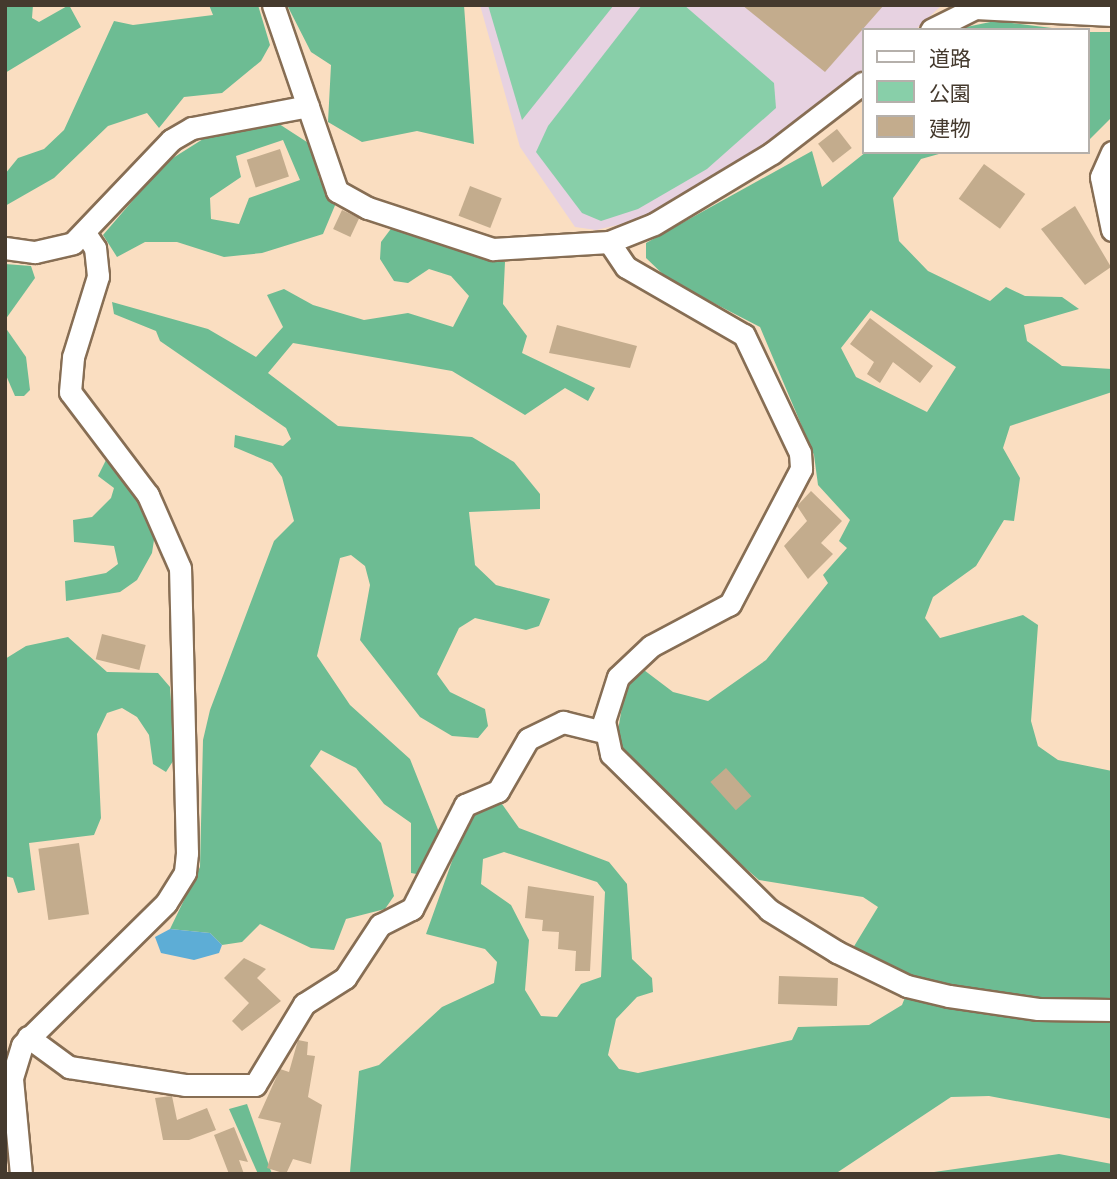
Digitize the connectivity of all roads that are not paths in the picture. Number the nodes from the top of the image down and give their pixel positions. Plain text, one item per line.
1 (273, 5) edge
2 (1112, 15) edge
3 (935, 28) edge
4 (862, 84) edge
5 (308, 106) junction
6 (1112, 152) edge
7 (1110, 220) edge
8 (85, 233) junction
9 (609, 242) junction
10 (5, 248) edge
11 (603, 732) junction
12 (1112, 1010) edge
13 (28, 1037) junction
14 (21, 1174) edge

1 - 5 street
2 - 3 street
4 - 9 street
5 - 8 street
5 - 9 street
6 - 7 street
8 - 10 street
8 - 13 street
9 - 11 street
11 - 12 street
11 - 13 street
13 - 14 street

